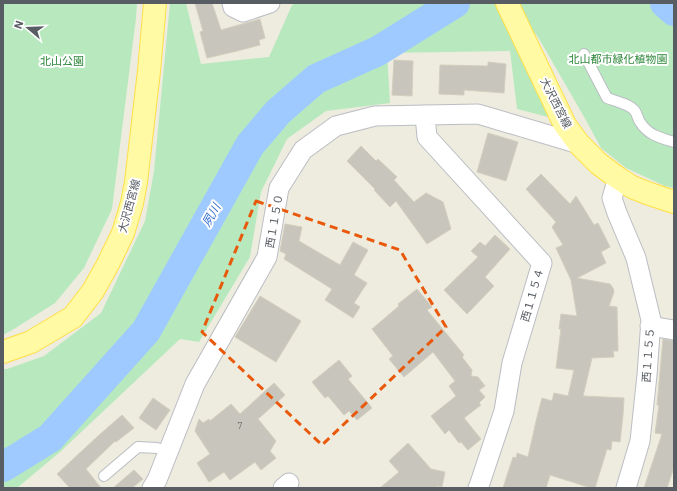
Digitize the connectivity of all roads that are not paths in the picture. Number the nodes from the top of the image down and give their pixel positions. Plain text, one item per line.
1 (155, 3) edge
2 (232, 3) edge
3 (270, 3) edge
4 (510, 9) edge
5 (584, 54) dead end
6 (425, 115) junction
7 (674, 142) edge
8 (579, 144) junction
9 (618, 178) junction
10 (674, 202) edge
11 (650, 326) junction
12 (674, 330) edge
13 (3, 352) edge
14 (169, 451) junction
15 (104, 476) dead end
16 (152, 488) edge
17 (479, 488) edge
18 (626, 488) edge

1 - 13 main road, 大沢西宮線
2 - 3 street
4 - 8 main road, 大沢西宮線
5 - 7 lane
6 - 8 street, 西１１５０
6 - 14 street, 西１１５０
6 - 17 street, 西１１５４
8 - 9 main road, 大沢西宮線
9 - 10 main road, 大沢西宮線
9 - 11 street, 西１１５５
11 - 12 street
11 - 18 street, 西１１５５
14 - 15 lane
14 - 16 street, 西１１５０

